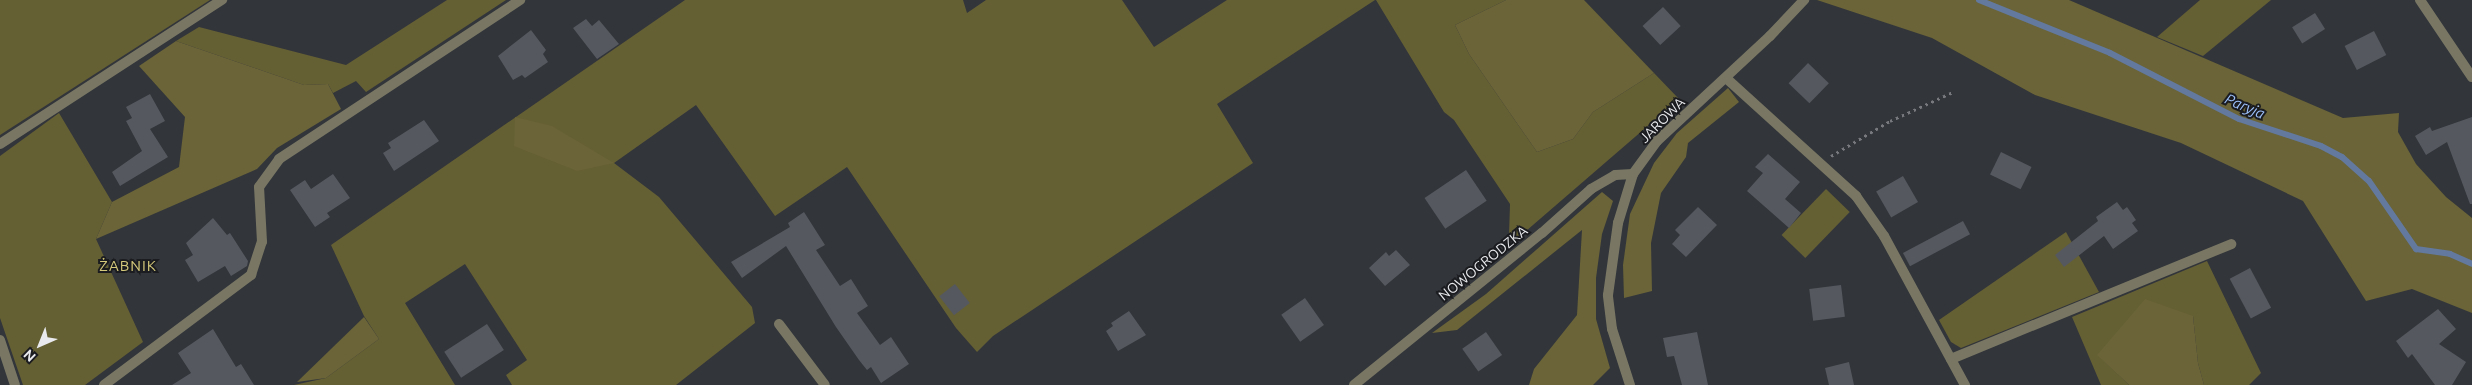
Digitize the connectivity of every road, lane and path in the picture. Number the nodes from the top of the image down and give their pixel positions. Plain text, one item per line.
1 (222, 0) edge
2 (520, 0) edge
3 (1804, 0) edge
4 (2420, 0) edge
5 (2471, 73) edge
6 (1726, 78) junction
7 (1953, 92) dead end
8 (0, 144) edge
9 (1829, 158) dead end
10 (1633, 174) junction
11 (2231, 244) dead end
12 (779, 324) dead end
13 (0, 340) edge
14 (1951, 359) junction
15 (15, 385) edge
16 (104, 385) edge
17 (825, 385) edge
18 (1354, 385) edge
19 (1630, 385) edge
20 (1965, 385) edge

1 - 8 street
2 - 16 street
3 - 6 street, JAROWA
4 - 5 street
6 - 10 street, JAROWA
6 - 14 street
7 - 9 path
10 - 18 street, NOWOGRODZKA
10 - 19 street, JAROWA
11 - 14 street
12 - 17 street
13 - 15 street
14 - 20 street

